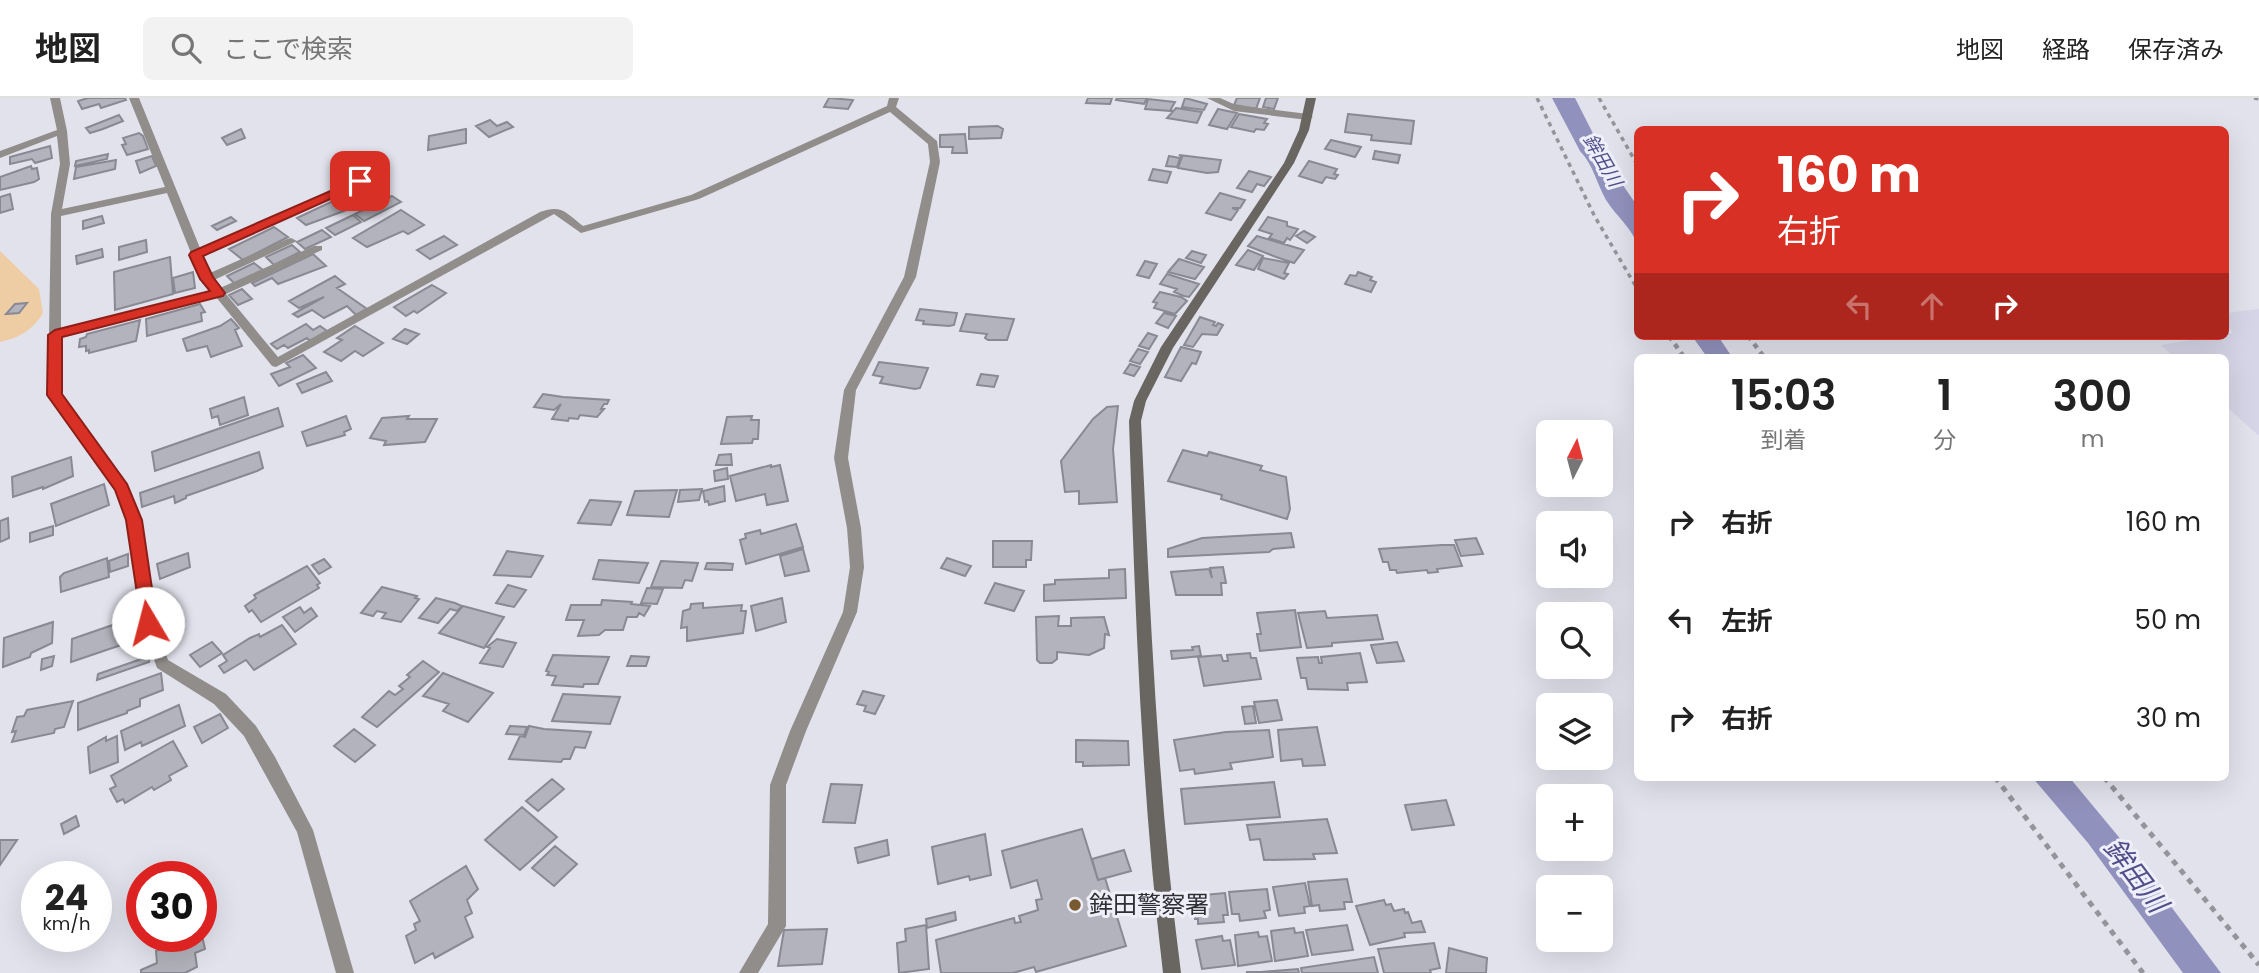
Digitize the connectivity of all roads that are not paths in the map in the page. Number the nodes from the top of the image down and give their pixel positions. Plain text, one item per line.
1 (55, 98) edge
2 (134, 98) edge
3 (1212, 98) edge
4 (1311, 98) edge
5 (893, 103) edge
6 (1308, 117) junction
7 (62, 131) junction
8 (0, 155) edge
9 (360, 181) dead end
10 (172, 188) junction
11 (56, 214) junction
12 (291, 241) dead end
13 (318, 248) dead end
14 (195, 255) junction
15 (207, 279) junction
16 (218, 293) junction
17 (55, 335) junction
18 (345, 973) edge
19 (748, 973) edge
20 (1172, 973) edge

1 - 7 street
2 - 10 street
3 - 6 street
4 - 6 street
5 - 16 street
5 - 19 street
6 - 20 street
7 - 8 street
7 - 11 street
9 - 14 street
10 - 11 street
10 - 14 street
11 - 17 street
12 - 15 street
13 - 16 street
14 - 15 street
15 - 16 street
16 - 17 street
17 - 18 street

